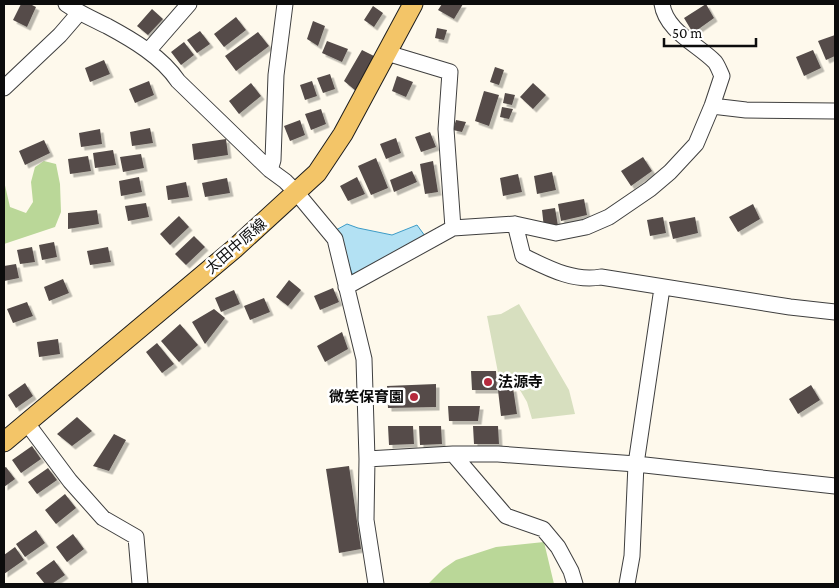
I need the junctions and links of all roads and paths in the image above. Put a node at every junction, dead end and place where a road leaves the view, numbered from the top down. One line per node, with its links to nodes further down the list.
1 (66, 4): 6 (street)
2 (188, 4): 7 (street)
3 (285, 4): 12 (street)
4 (413, 4): 8 (main road, 太田中原線)
5 (662, 4): 10 (street)
6 (78, 13): 7 (street); 9 (street)
7 (148, 51): 12 (street)
8 (387, 53): 13 (main road, 太田中原線); 15 (street)
9 (4, 88)
10 (712, 106): 11 (street); 14 (street)
11 (835, 111)
12 (270, 170): 13 (street)
13 (296, 192): 16 (street); 19 (main road, 太田中原線)
14 (515, 224): 15 (street); 17 (street)
15 (453, 228): 16 (street)
16 (346, 287): 22 (street)
17 (662, 288): 18 (street); 23 (street)
18 (835, 312)
19 (26, 422): 20 (main road, 太田中原線); 25 (street)
20 (4, 442)
21 (453, 454): 22 (street); 23 (street); 27 (street)
22 (367, 459): 26 (street)
23 (636, 464): 24 (street); 28 (street)
24 (835, 486)
25 (140, 584)
26 (376, 584)
27 (575, 584)
28 (627, 584)

